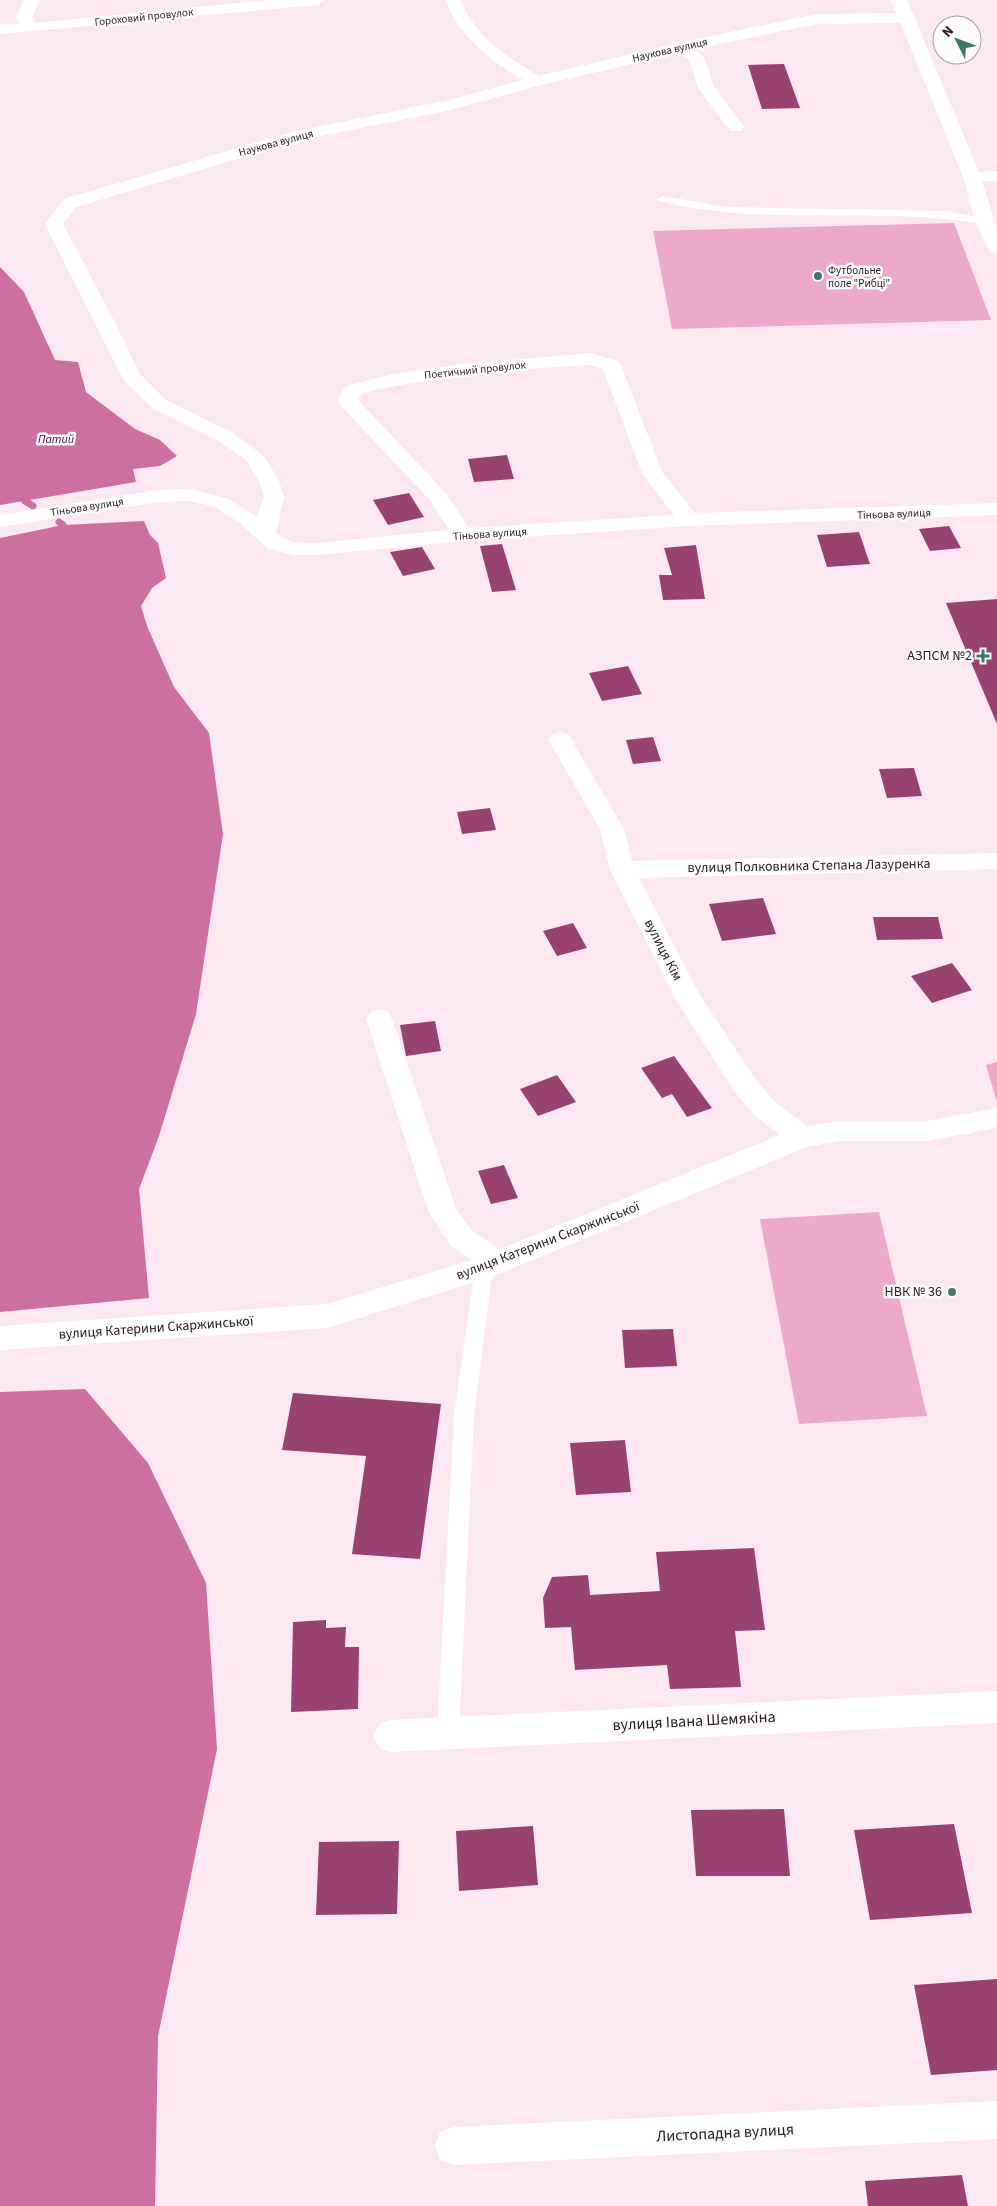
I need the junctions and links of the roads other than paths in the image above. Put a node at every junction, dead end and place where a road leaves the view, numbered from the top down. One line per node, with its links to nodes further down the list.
1 (32, 0): 7 (street)
2 (318, 0): 5 (street, Гороховий провулок)
3 (453, 0): 10 (street)
4 (899, 0): 6 (street)
5 (213, 5): 7 (street, Гороховий провулок)
6 (906, 18): 9 (street, Наукова вулиця); 13 (street)
7 (30, 28): 8 (street, Гороховий провулок)
8 (0, 29)
9 (682, 47): 10 (street, Наукова вулиця); 11 (street)
10 (537, 81): 20 (street, Наукова вулиця)
11 (736, 127)
12 (997, 176): 13 (street)
13 (972, 177): 15 (street)
14 (663, 199): 15 (lane)
15 (984, 220): 16 (street)
16 (997, 248)
17 (997, 509): 18 (street, Тіньова вулиця)
18 (689, 520): 21 (street, Тіньова вулиця); 21 (street, Поетичний провулок)
19 (0, 521): 20 (street, Тіньова вулиця)
20 (265, 535): 21 (street, Тіньова вулиця)
21 (463, 535)
22 (560, 739): 24 (street, вулиця Кім)
23 (997, 861): 24 (street, вулиця Полковника Степана Лазуренка)
24 (622, 870): 27 (street, вулиця Кім)
25 (379, 1019): 28 (street)
26 (997, 1118): 27 (street, вулиця Катерини Скаржинської)
27 (802, 1137): 28 (street, вулиця Катерини Скаржинської)
28 (491, 1265): 29 (street, вулиця Катерини Скаржинської); 31 (lane)
29 (0, 1338)
30 (997, 1707): 31 (street, вулиця Івана Шемякіна)
31 (448, 1733): 32 (street, вулиця Івана Шемякіна)
32 (390, 1736)
33 (997, 2120): 34 (street, Листопадна вулиця)
34 (454, 2146)

